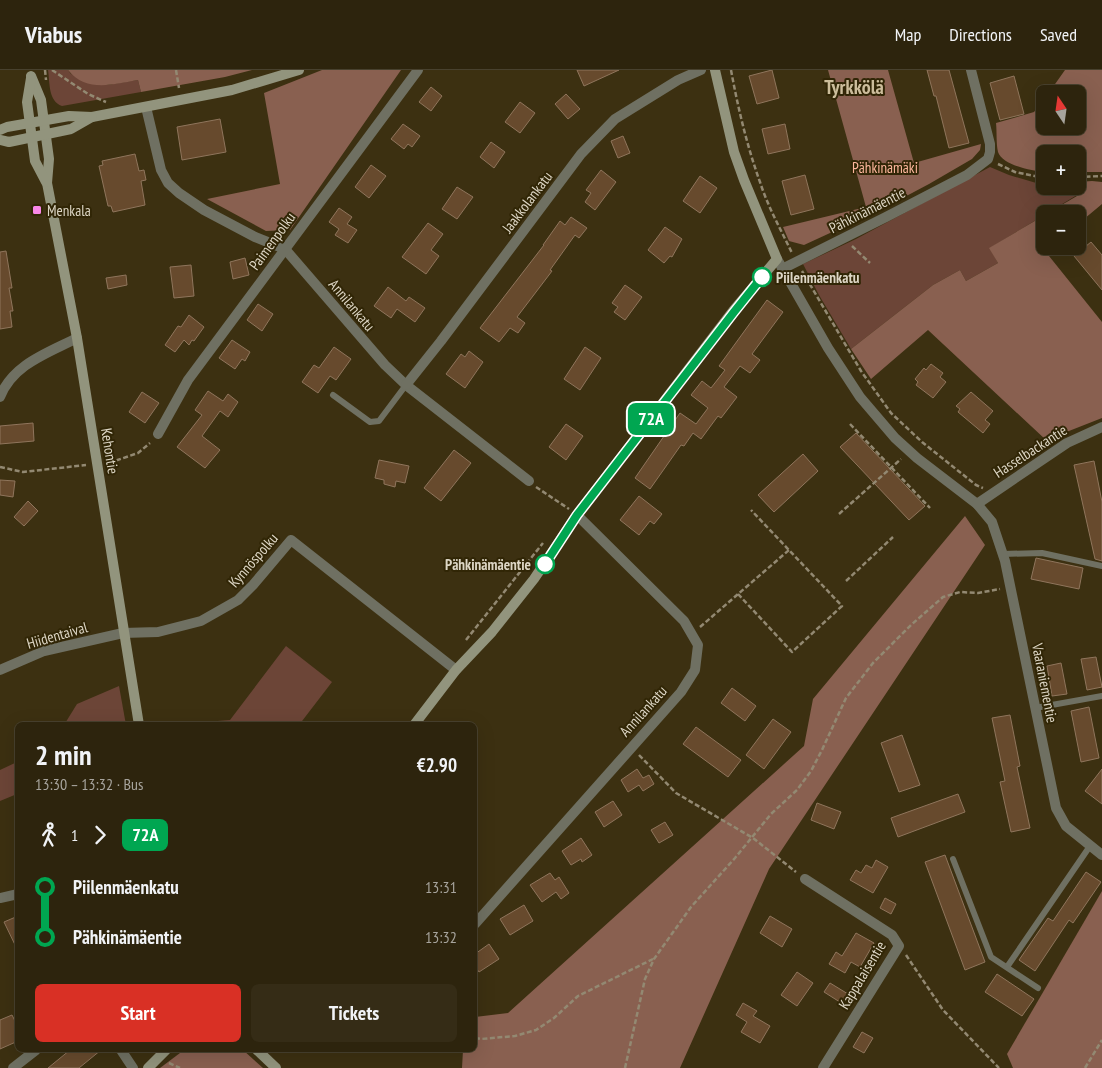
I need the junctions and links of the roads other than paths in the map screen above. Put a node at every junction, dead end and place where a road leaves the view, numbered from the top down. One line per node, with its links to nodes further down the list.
1 (300, 70): 7 (street)
2 (418, 70): 16 (street, Paimenpolku)
3 (701, 70): 19 (street, Jaakkolankatu)
4 (715, 70): 17 (street)
5 (971, 70): 17 (street, Pähkinämäentie)
6 (31, 73): 9 (street, Kehontie); 10 (street, Kehontie)
7 (146, 107): 8 (street); 16 (street, Annilankatu)
8 (92, 117): 9 (street); 12 (street)
9 (44, 120): 10 (street); 12 (street, Kehontie)
10 (30, 123): 11 (street); 13 (street, Kehontie)
11 (0, 130)
12 (45, 134): 13 (street); 15 (street, Kehontie)
13 (32, 137): 14 (street); 15 (street, Kehontie)
14 (0, 140)
15 (47, 183): 18 (street, Kehontie)
16 (285, 249): 19 (street, Annilankatu); 23 (street, Paimenpolku)
17 (779, 264): 25 (street); 26 (street, Pähkinämäentie)
18 (77, 338): 21 (street); 29 (street, Kehontie)
19 (406, 385): 20 (lane); 24 (street, Annilankatu)
20 (333, 395)
21 (0, 397)
22 (1102, 427): 25 (street, Hasselbackantie)
23 (158, 434)
24 (529, 481)
25 (977, 504): 27 (street, Vaaraniementie)
26 (573, 512): 31 (street, Pähkinämäentie); 42 (street, Annilankatu)
27 (1003, 554): 28 (lane); 33 (street, Vaaraniementie)
28 (1102, 566)
29 (123, 633): 30 (street, Hiidentaival); 31 (street, Kynnöspolku); 34 (street, Kehontie)
30 (0, 670)
31 (456, 670): 35 (street, Pähkinämäentie)
32 (1102, 696): 33 (lane)
33 (1035, 708): 36 (street, Vaaraniementie)
34 (138, 722)
35 (416, 722)
36 (1090, 846): 37 (street, Vaaraniementie); 43 (lane)
37 (1102, 856)
38 (953, 859): 43 (lane)
39 (805, 879): 53 (street, Kappalaisentie)
40 (15, 895): 41 (street)
41 (0, 898)
42 (477, 922)
43 (1007, 967): 44 (lane)
44 (1038, 988)
45 (33, 1052): 49 (street)
46 (122, 1052): 50 (street)
47 (164, 1052): 51 (street)
48 (259, 1052): 52 (street)
49 (13, 1068)
50 (133, 1068)
51 (148, 1068)
52 (276, 1068)
53 (823, 1068)

